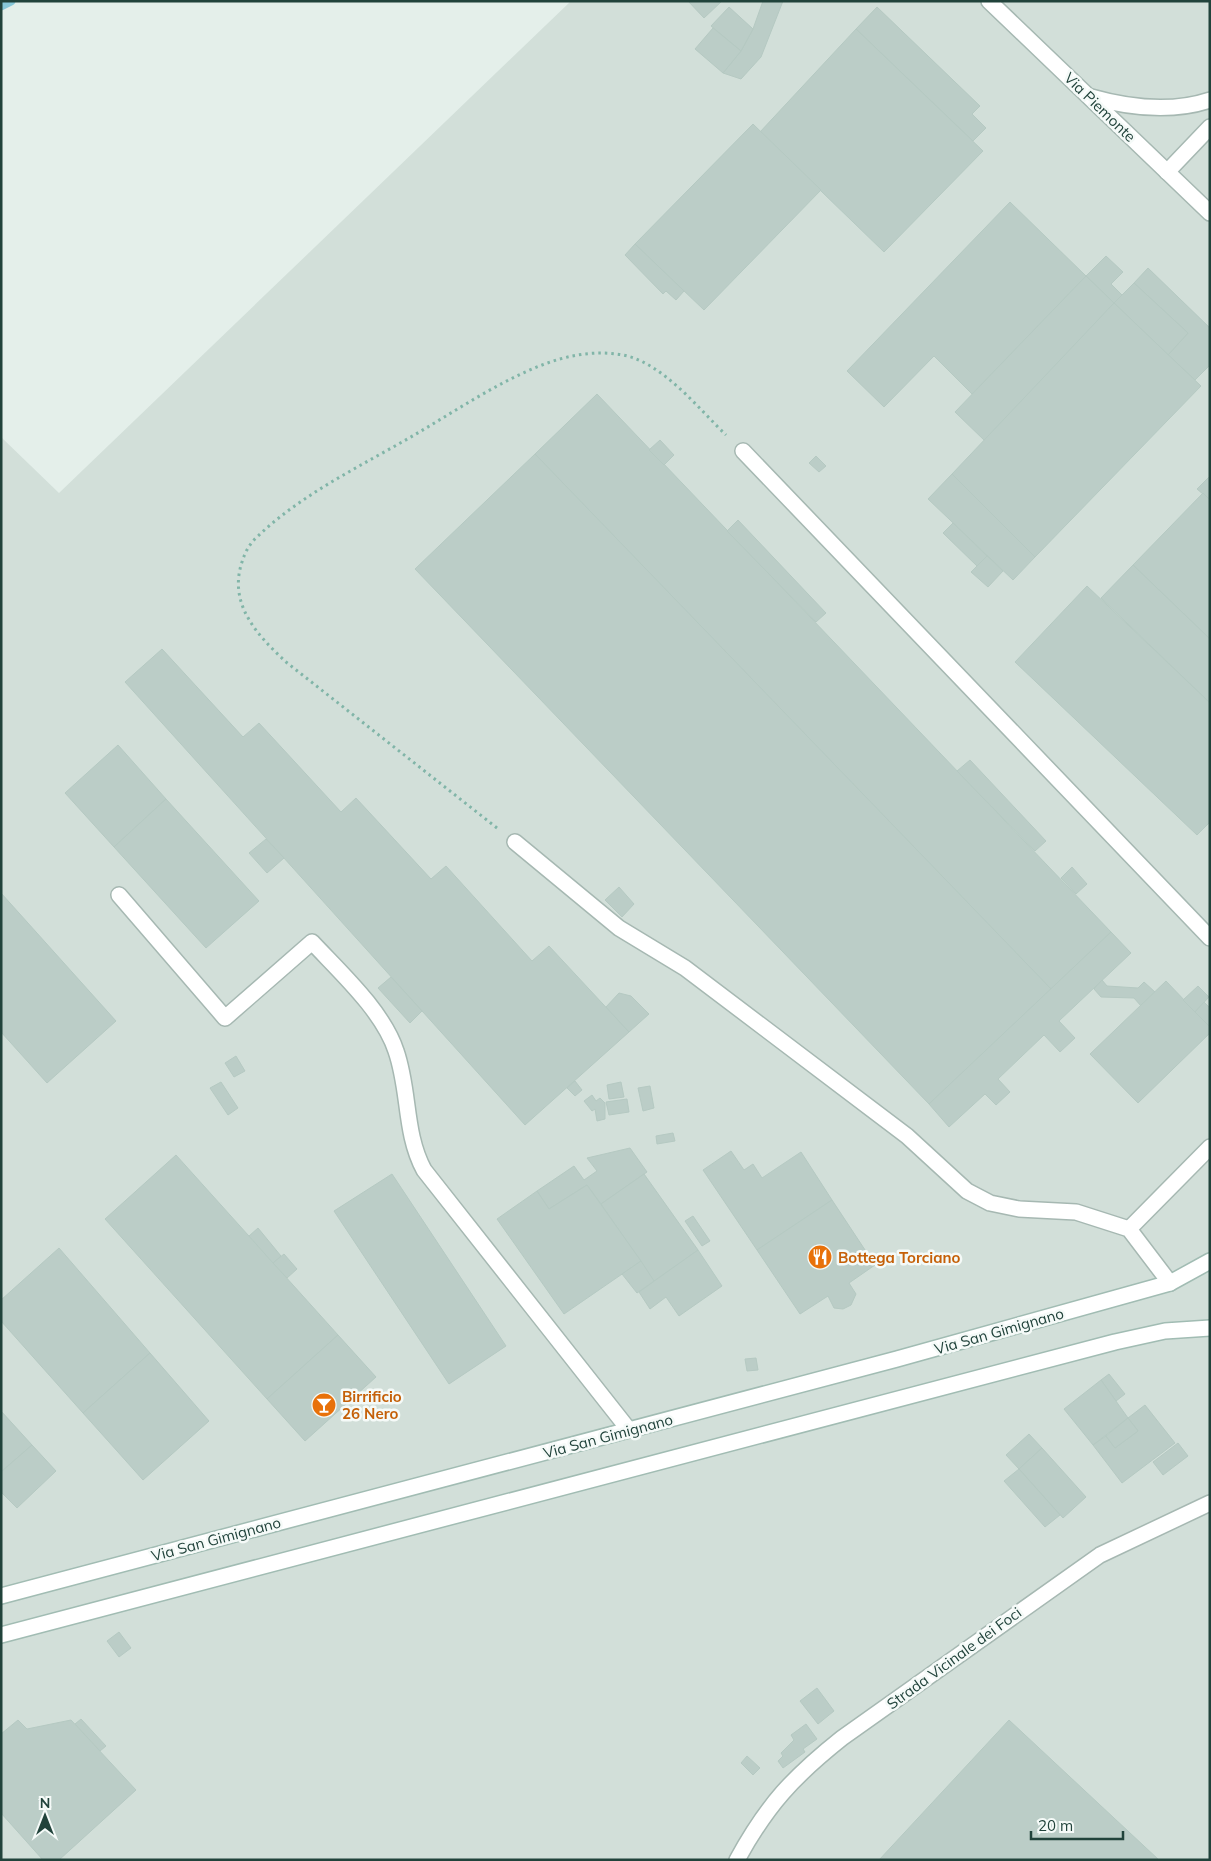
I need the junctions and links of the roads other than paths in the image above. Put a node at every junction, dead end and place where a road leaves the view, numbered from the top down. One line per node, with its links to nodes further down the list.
1 (989, 1): 2 (main road, Via Piemonte)
2 (1090, 97): 3 (main road); 5 (main road, Via Piemonte)
3 (1210, 100)
4 (1210, 127): 5 (main road)
5 (1168, 172): 6 (main road, Via Piemonte)
6 (1210, 213)
7 (742, 451): 10 (main road)
8 (515, 842): 12 (main road)
9 (119, 895): 16 (main road)
10 (1210, 938)
11 (1210, 1147): 12 (main road)
12 (1129, 1229): 14 (main road)
13 (1210, 1261): 14 (main road, Via San Gimignano)
14 (1170, 1283): 16 (main road, Via San Gimignano)
15 (1210, 1328): 19 (main road)
16 (629, 1430): 18 (main road, Via San Gimignano)
17 (1210, 1503): 20 (main road, Strada Vicinale dei Foci)
18 (1, 1596)
19 (1, 1635)
20 (737, 1860)

